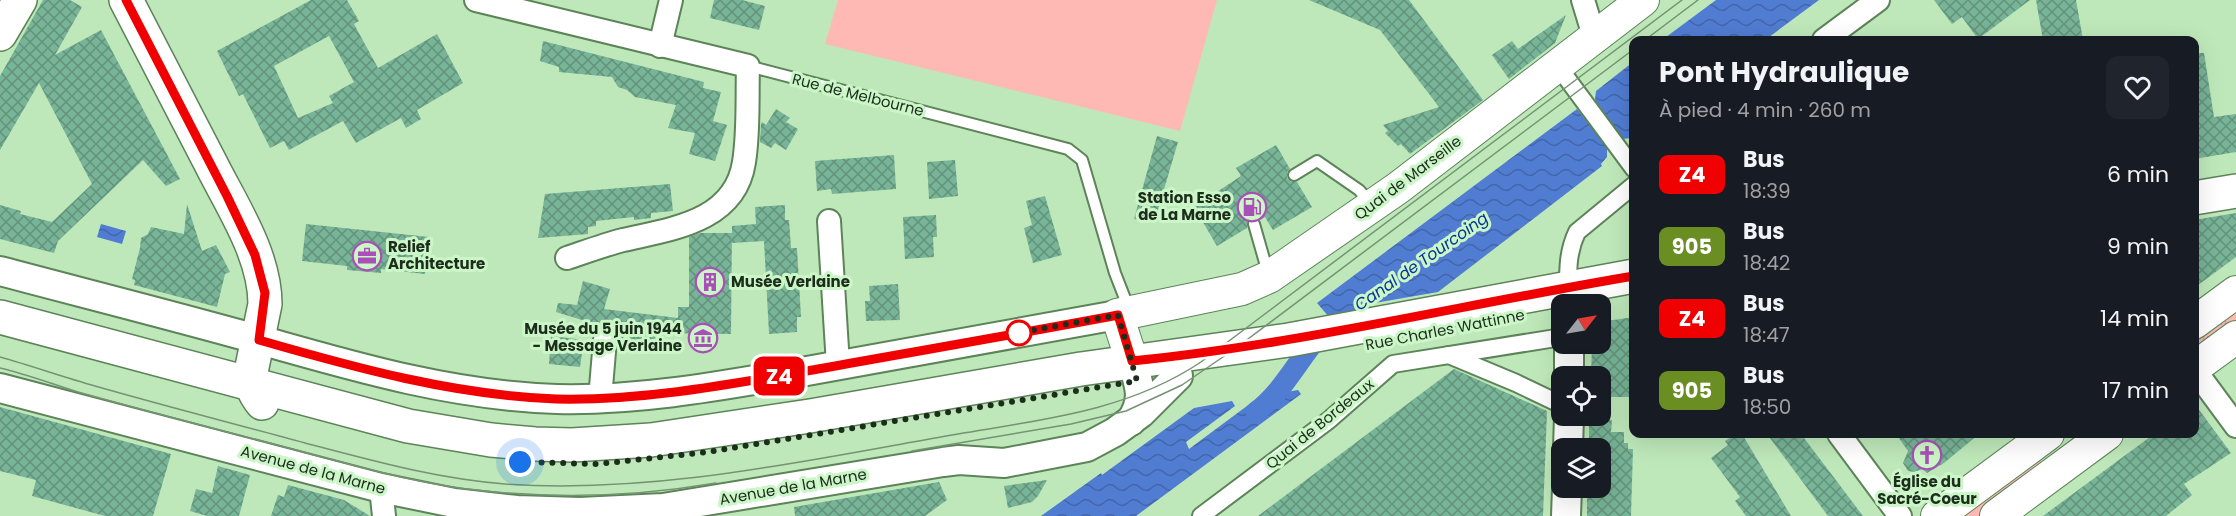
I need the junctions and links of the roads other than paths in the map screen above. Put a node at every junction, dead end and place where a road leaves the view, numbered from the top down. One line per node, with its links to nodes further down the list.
1 (20, 0): 8 (main road)
2 (126, 0): 41 (main road)
3 (476, 0): 11 (street, Rue de Melbourne)
4 (671, 0): 11 (street)
5 (1582, 0): 9 (street)
6 (1643, 0): 9 (main road, Quai de Marseille)
7 (1878, 0): 10 (street)
8 (0, 34)
9 (1596, 35): 12 (main road, Quai de Marseille)
10 (1829, 36)
11 (660, 46): 13 (street, Rue de Melbourne)
12 (1557, 65): 14 (street); 21 (main road, Quai de Marseille)
13 (748, 66): 24 (street); 35 (lane, Rue de Melbourne)
14 (1629, 163)
15 (2236, 174): 17 (main road)
16 (1294, 176): 21 (lane)
17 (2199, 180)
18 (1629, 189): 29 (street)
19 (2236, 191): 20 (main road)
20 (2199, 197)
21 (1374, 205): 27 (main road, Quai de Marseille)
22 (829, 221): 44 (street)
23 (1254, 224): 27 (lane)
24 (567, 258)
25 (0, 271): 41 (street)
26 (1629, 278): 30 (main road, Rue Charles Wattinne)
27 (1262, 281): 35 (main road)
28 (2236, 292): 37 (main road)
29 (1568, 294)
30 (1586, 294)
31 (1629, 295): 32 (main road, Rue Charles Wattinne)
32 (1611, 296)
33 (1551, 303): 46 (main road, Rue Charles Wattinne)
34 (1551, 305): 47 (main road, Rue Charles Wattinne)
35 (1124, 314): 44 (street); 46 (main road)
36 (0, 317): 50 (main road)
37 (2199, 319)
38 (0, 337): 50 (main road)
39 (2236, 337): 45 (main road)
40 (1551, 339): 43 (street, Quai de Bordeaux)
41 (259, 340): 50 (main road); 51 (street)
42 (605, 340): 51 (street)
43 (1448, 355): 52 (street); 62 (street, Quai de Bordeaux)
44 (838, 365): 51 (street)
45 (2199, 365)
46 (1135, 371): 47 (main road); 50 (main road); 53 (street)
47 (1178, 376): 53 (street, Avenue de la Marne)
48 (2199, 376): 54 (street)
49 (0, 388): 61 (street, Avenue de la Marne)
50 (258, 395)
51 (600, 399)
52 (1551, 400)
53 (1131, 421): 61 (street, Avenue de la Marne)
54 (2236, 426)
55 (1842, 438): 64 (street)
56 (2036, 438): 65 (main road)
57 (2040, 438): 59 (street)
58 (2102, 438): 59 (main road)
59 (2058, 470): 66 (main road)
60 (1567, 498): 63 (street)
61 (383, 502)
62 (1201, 516)
63 (1566, 516)
64 (1900, 516)
65 (1937, 516)
66 (1996, 516)

